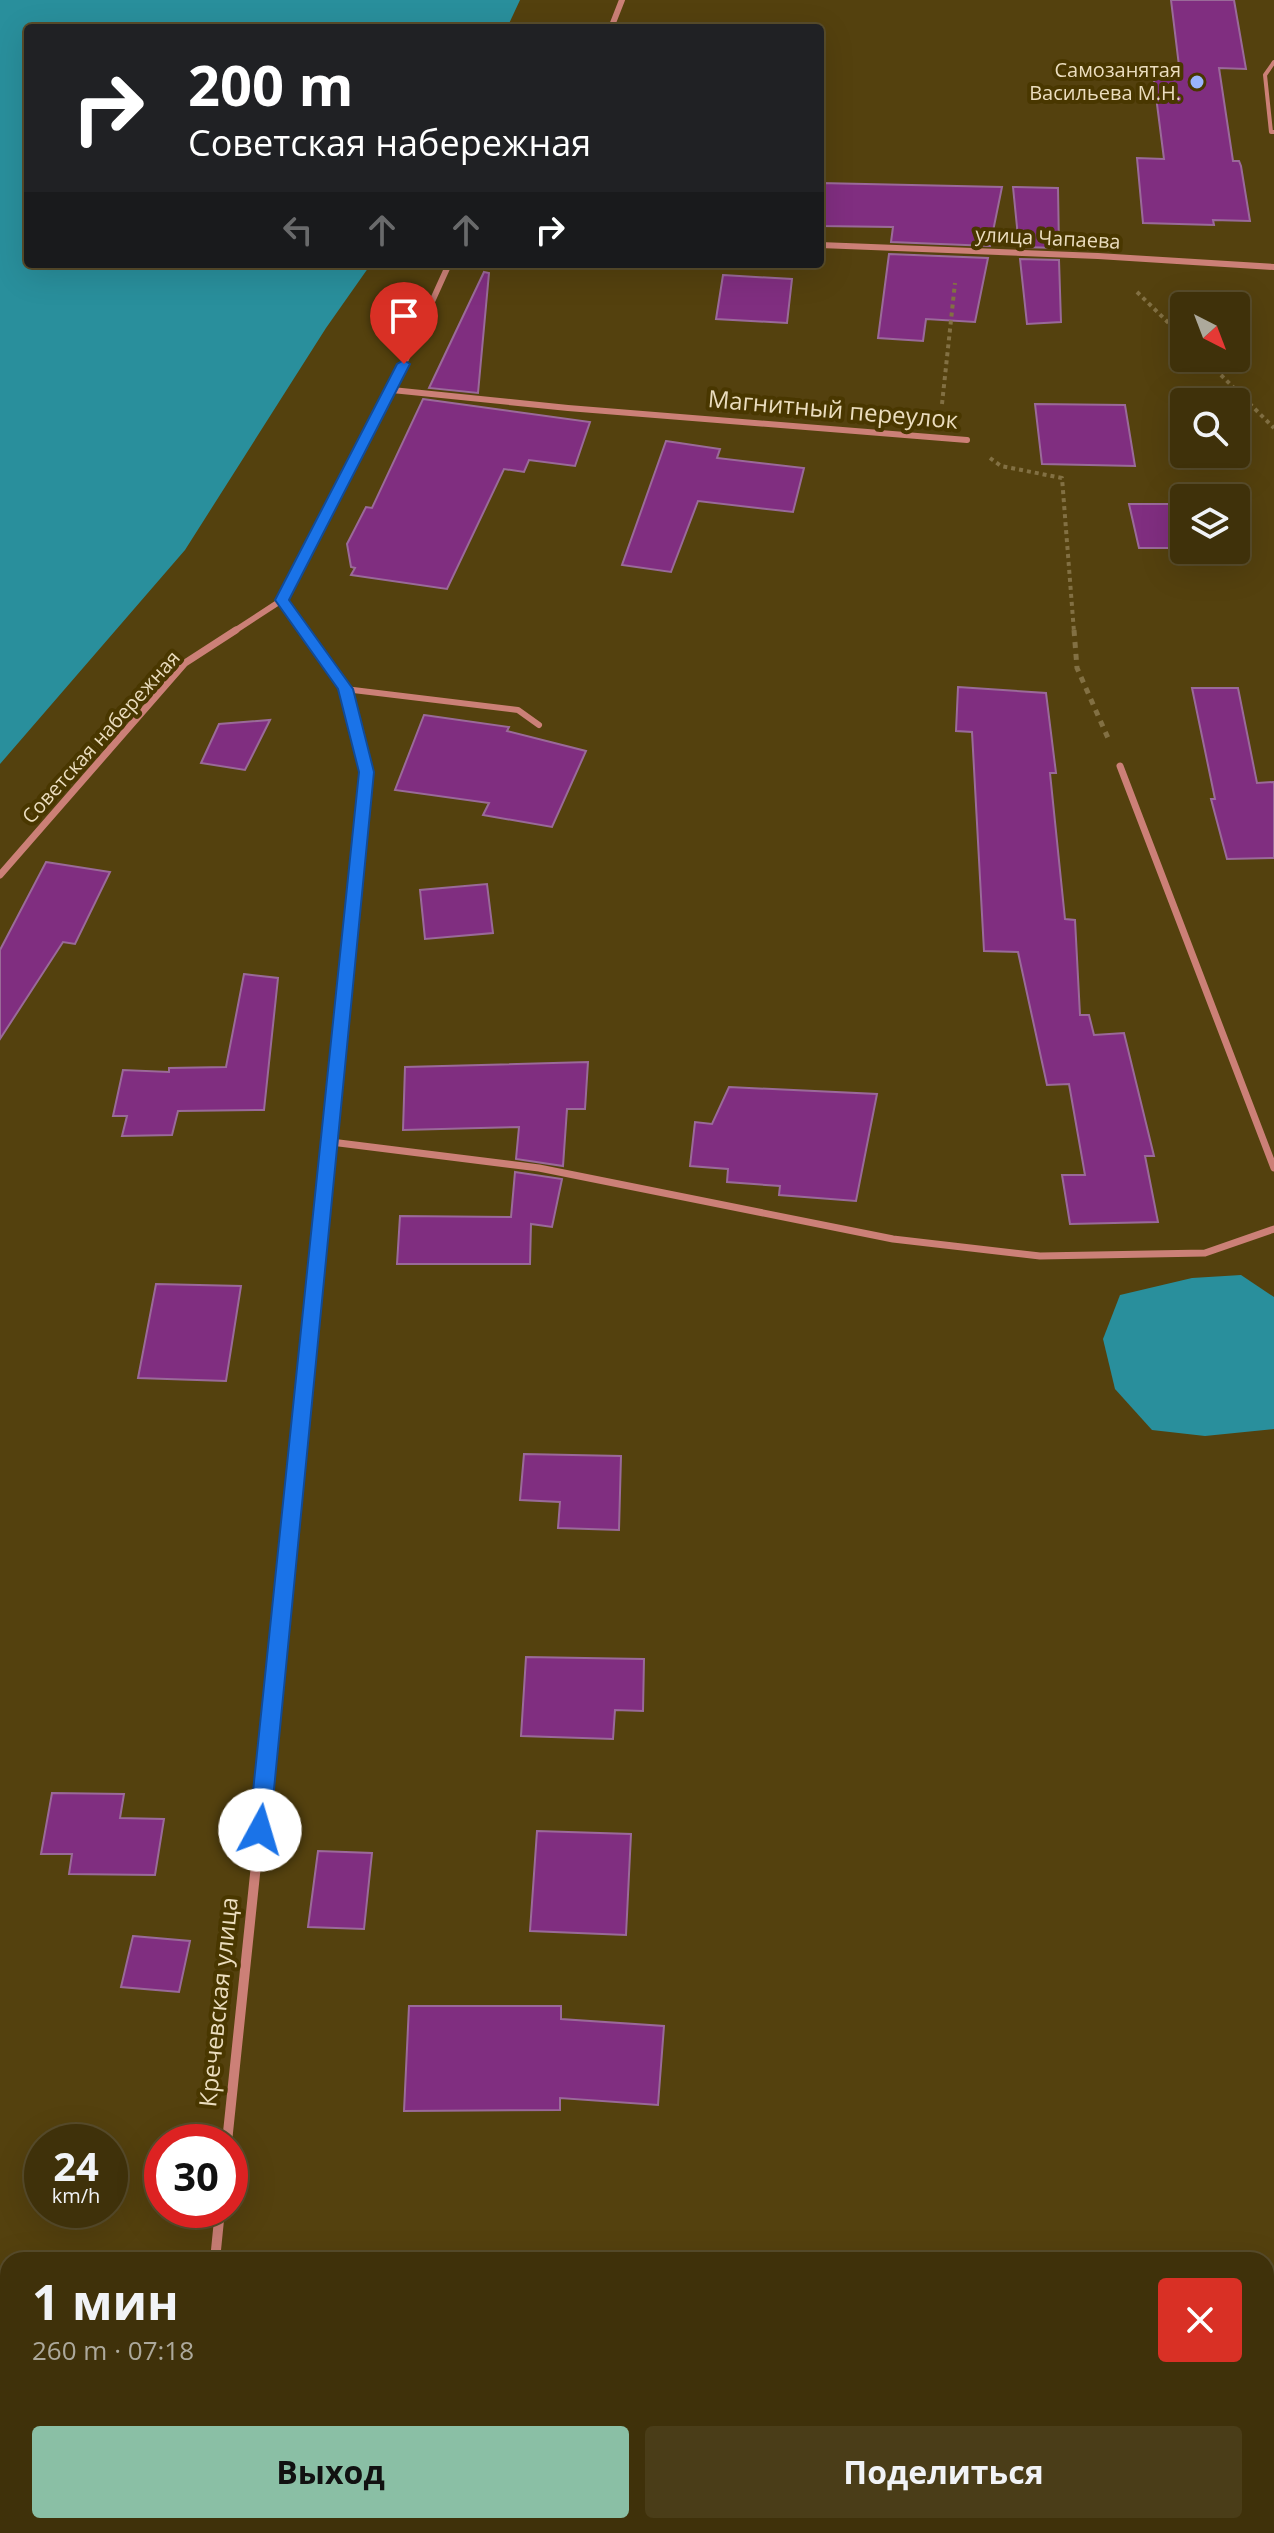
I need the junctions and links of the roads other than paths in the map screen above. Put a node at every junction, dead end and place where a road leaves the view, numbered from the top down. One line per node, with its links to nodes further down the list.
1 (622, 0): 2 (street)
2 (613, 24)
3 (1274, 62): 4 (lane)
4 (1274, 132)
5 (824, 245): 6 (street, улица Чапаева)
6 (1274, 267)
7 (447, 268): 8 (street, Советская набережная)
8 (392, 390): 9 (street, Магнитный переулок); 10 (street, Советская набережная)
9 (967, 440)
10 (282, 600): 11 (street, Кречевская улица); 14 (street, Советская набережная)
11 (345, 689): 12 (lane); 15 (street, Кречевская улица)
12 (539, 725)
13 (1120, 766): 16 (street)
14 (0, 875)
15 (331, 1142): 17 (street); 18 (street, Кречевская улица)
16 (1274, 1168)
17 (1274, 1229)
18 (229, 2124)
19 (218, 2228): 20 (street)
20 (216, 2252)

